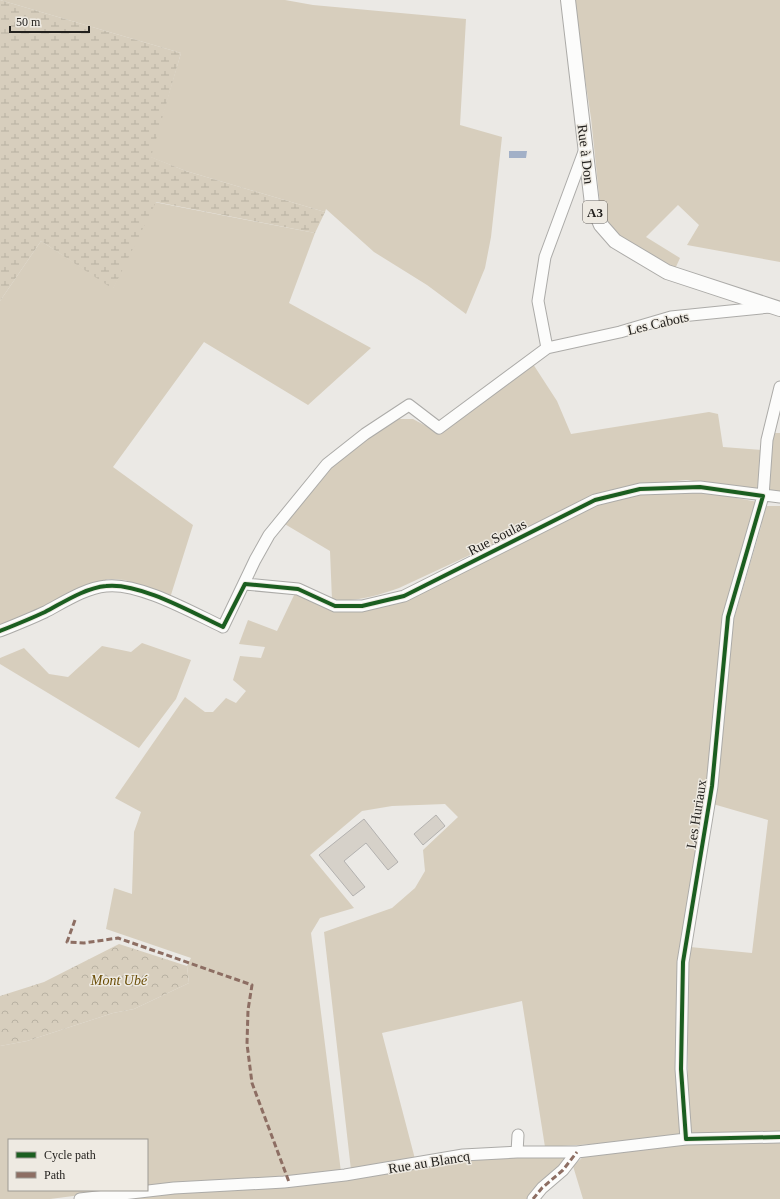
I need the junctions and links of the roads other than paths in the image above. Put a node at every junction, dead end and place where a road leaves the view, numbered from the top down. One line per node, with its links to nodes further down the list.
1 (568, 0): 2 (main road, Rue à Don / A3)
2 (585, 149): 3 (main road, Rue à Don / A3); 4 (street)
3 (775, 308): 4 (street, Les Cabots)
4 (547, 348): 8 (street)
5 (780, 387): 6 (street, Les Huriaux)
6 (763, 496): 7 (street, Rue Soulas); 8 (street, Rue Soulas); 12 (street, Les Huriaux)
7 (780, 497)
8 (244, 584): 9 (street)
9 (0, 631)
10 (518, 1136): 13 (street)
11 (780, 1137): 12 (street, Rue au Blancq)
12 (686, 1139): 14 (street, Rue au Blancq)
13 (517, 1152): 14 (street, Rue au Blancq); 15 (street, Rue au Blancq)
14 (577, 1152): 16 (street)
15 (80, 1199)
16 (533, 1199)

